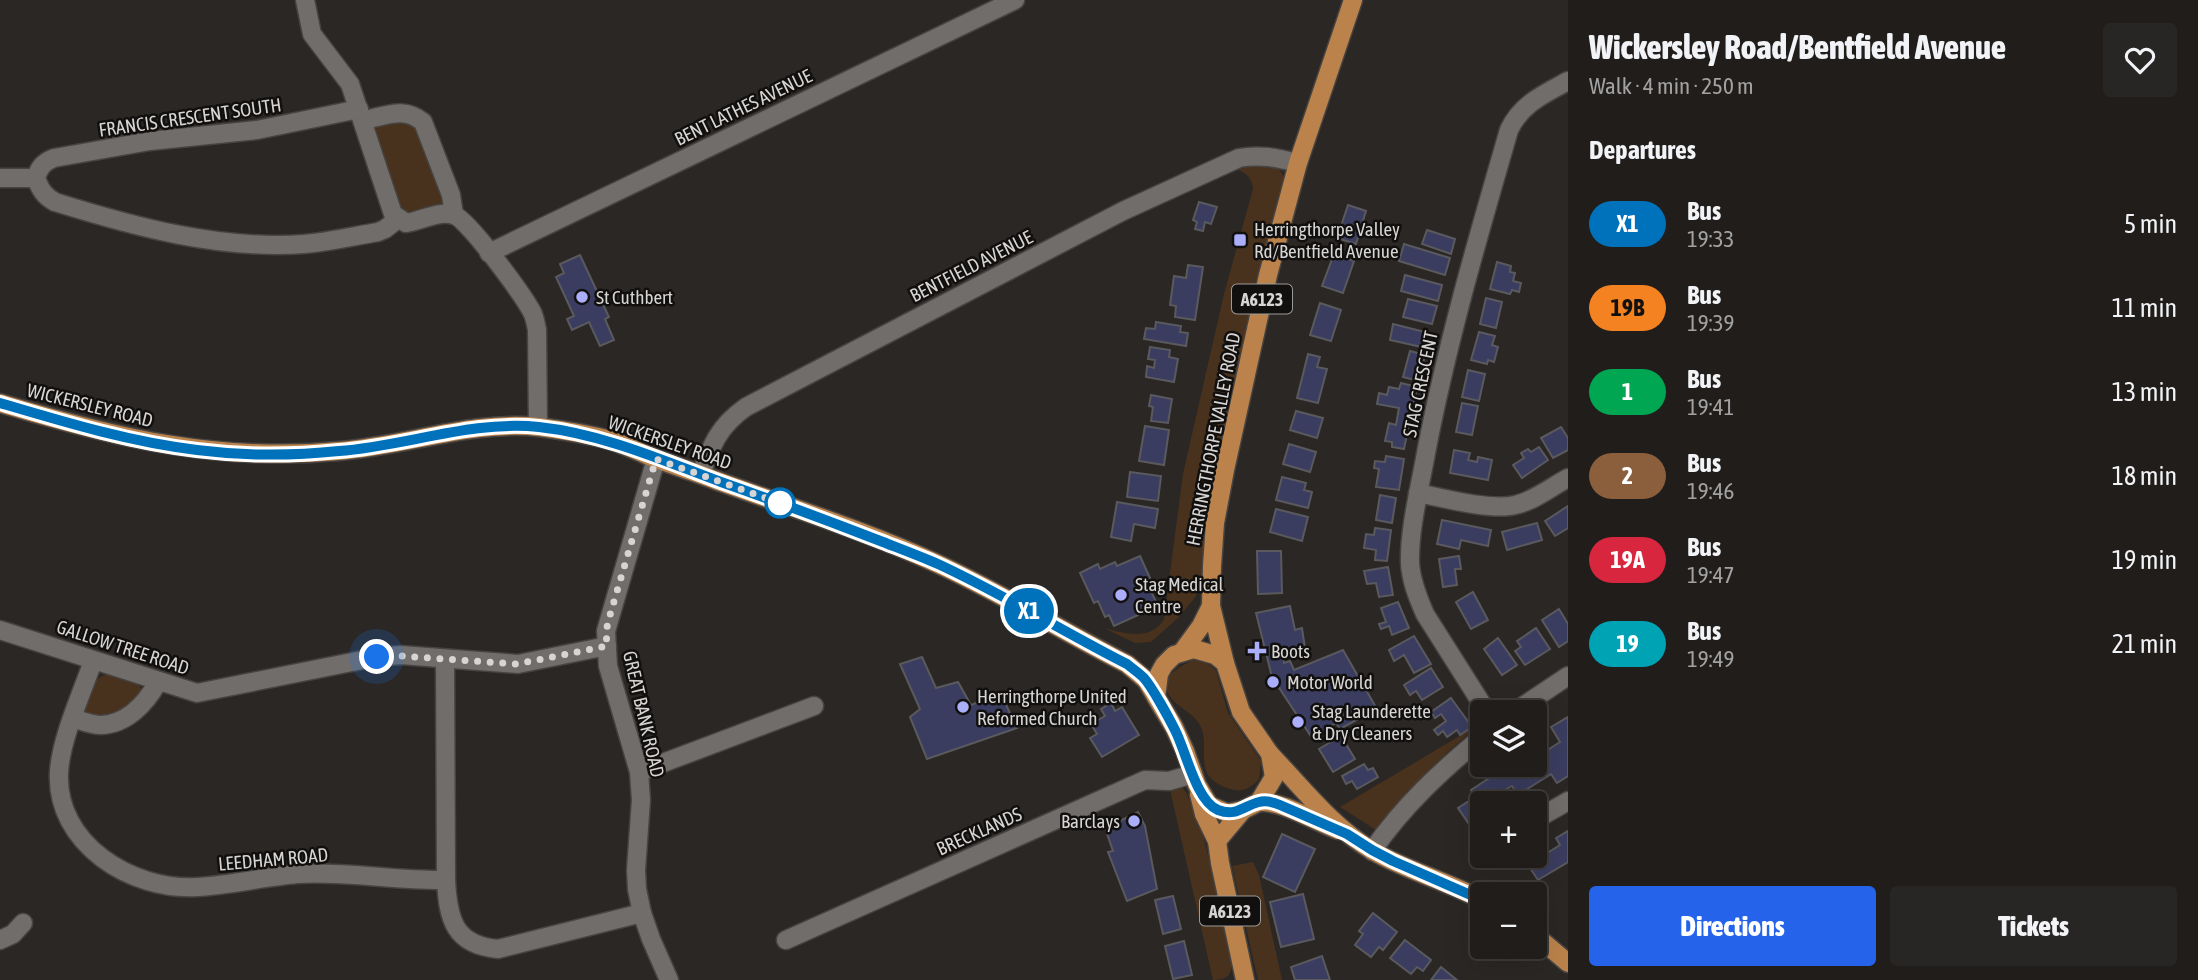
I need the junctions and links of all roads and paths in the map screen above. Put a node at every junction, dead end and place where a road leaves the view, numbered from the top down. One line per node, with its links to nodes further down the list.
1 (305, 0): 5 (street)
2 (1016, 0): 11 (street, BENT LATHES AVENUE)
3 (1353, 0): 6 (main road, HERRINGTHORPE VALLEY ROAD / A6123)
4 (1568, 81): 17 (street, STAG CRESCENT)
5 (361, 115): 8 (street, FRANCIS CRESCENT SOUTH); 9 (street, FRANCIS CRESCENT SOUTH); 10 (street)
6 (1298, 163): 15 (street, BENTFIELD AVENUE); 18 (main road, HERRINGTHORPE VALLEY ROAD / A6123)
7 (0, 178): 8 (street)
8 (36, 178): 10 (street)
9 (454, 215): 10 (street); 11 (street)
10 (398, 219)
11 (489, 253): 13 (street)
12 (0, 404): 13 (main road, WICKERSLEY ROAD)
13 (538, 427): 14 (main road, WICKERSLEY ROAD)
14 (656, 459): 15 (main road, WICKERSLEY ROAD); 20 (street, GREAT BANK ROAD)
15 (701, 474): 25 (main road, WICKERSLEY ROAD)
16 (1568, 478): 17 (street)
17 (1419, 493): 29 (street, STAG CRESCENT)
18 (1211, 606): 21 (main road, HERRINGTHORPE VALLEY ROAD / A6123); 24 (main road, HERRINGTHORPE VALLEY ROAD / A6123)
19 (0, 630): 23 (street, GALLOW TREE ROAD)
20 (607, 646): 22 (street, GALLOW TREE ROAD); 35 (street, GREAT BANK ROAD)
21 (1178, 653): 24 (main road); 25 (main road); 28 (main road, HERRINGTHORPE VALLEY ROAD)
22 (445, 659): 27 (street, GALLOW TREE ROAD); 43 (street)
23 (93, 660): 27 (street, GALLOW TREE ROAD); 32 (street, LEEDHAM ROAD)
24 (1225, 663): 34 (main road, HERRINGTHORPE VALLEY ROAD)
25 (1127, 664): 28 (main road, WICKERSLEY ROAD)
26 (1568, 676): 30 (street)
27 (158, 682): 32 (street)
28 (1156, 697): 36 (main road, WICKERSLEY ROAD)
29 (1479, 700)
30 (1532, 700)
31 (814, 706): 35 (street)
32 (73, 718): 43 (street, LEEDHAM ROAD)
33 (1470, 748): 42 (street)
34 (1270, 754): 38 (main road); 40 (main road)
35 (639, 772): 45 (street, GREAT BANK ROAD)
36 (1195, 780): 38 (main road); 41 (main road, A6123); 48 (street, BRECKLANDS)
37 (1568, 801): 39 (street)
38 (1251, 806): 40 (main road); 41 (main road)
39 (1547, 813)
40 (1347, 834): 42 (main road)
41 (1217, 841): 52 (main road, A6123)
42 (1372, 850): 44 (main road)
43 (446, 880): 45 (street)
44 (1470, 895)
45 (642, 913): 51 (street, GREAT BANK ROAD)
46 (23, 923): 47 (street)
47 (0, 940)
48 (786, 940)
49 (1547, 945): 50 (main road)
50 (1568, 963)
51 (669, 980)
52 (1245, 980)

